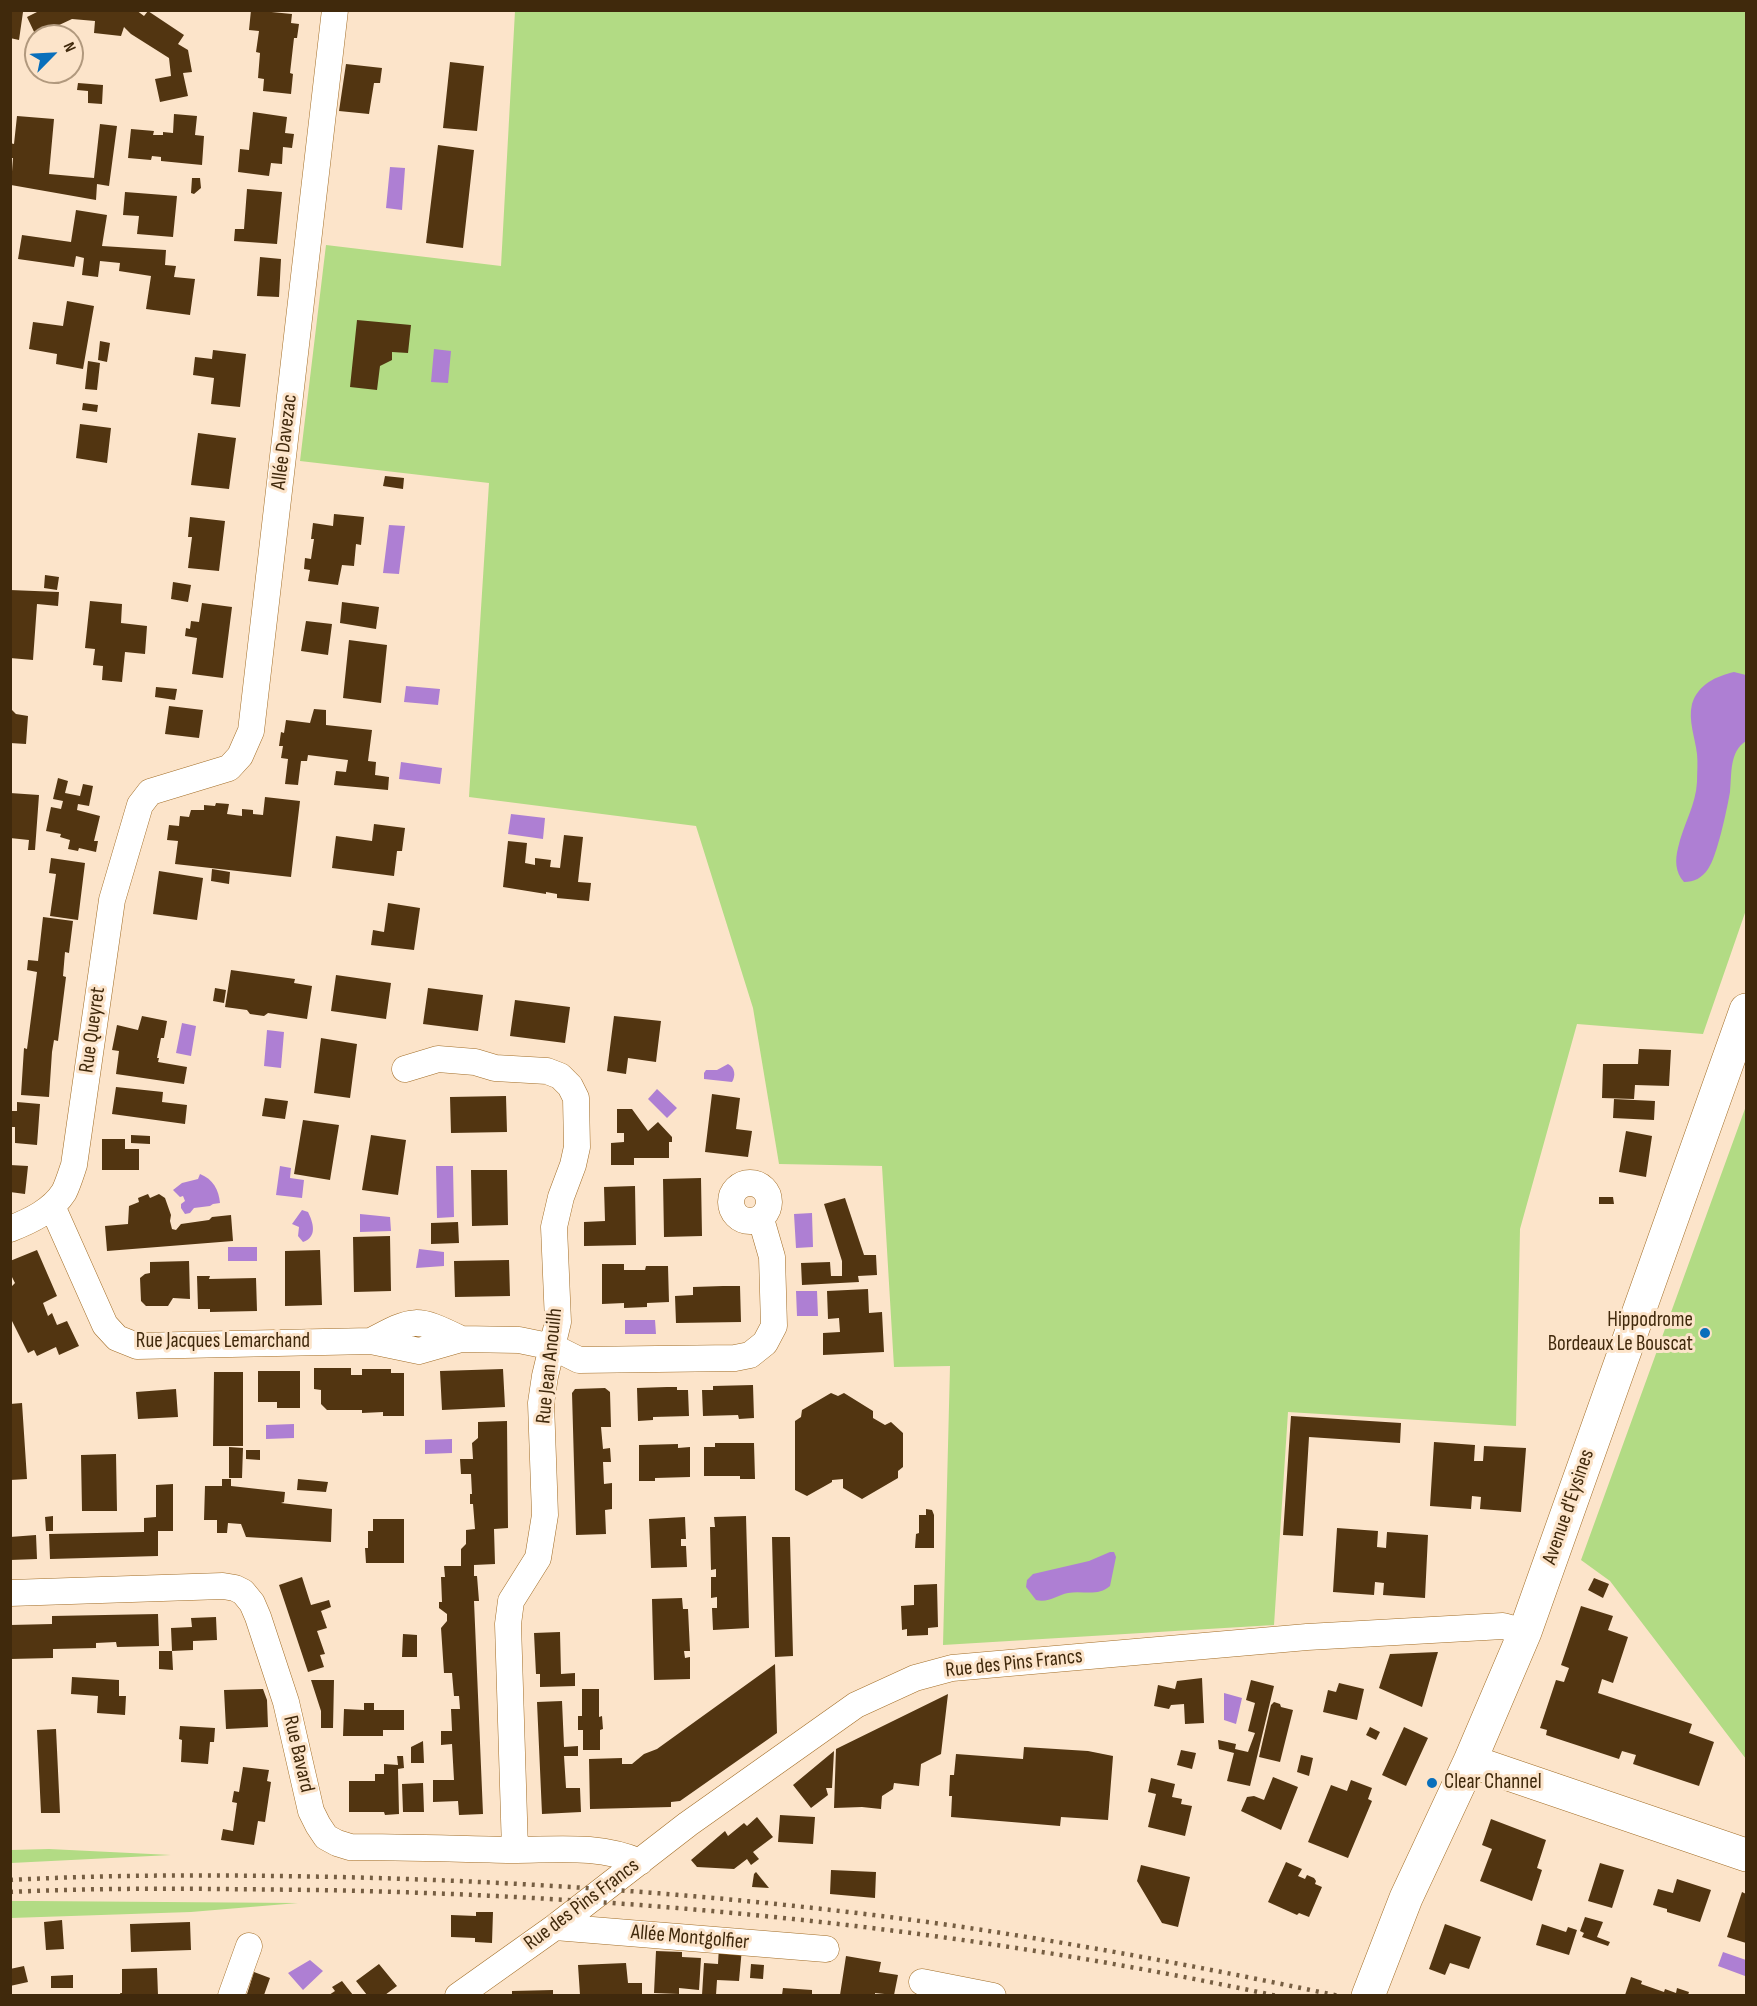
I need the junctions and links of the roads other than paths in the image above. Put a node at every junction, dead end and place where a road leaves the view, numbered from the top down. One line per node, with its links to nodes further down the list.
1 (335, 10): 2 (street, Allée Davezac)
2 (140, 805): 5 (street, Rue Queyret)
3 (1746, 1010): 10 (street, Avenue d'Eysines)
4 (405, 1069): 8 (street, Rue Jean Anouilh)
5 (52, 1206): 7 (street, Rue Queyret); 8 (street, Rue Jacques Lemarchand)
6 (761, 1219): 8 (street, Rue Jacques Lemarchand)
7 (10, 1229)
8 (553, 1347): 12 (street, Rue Jean Anouilh)
9 (10, 1593): 12 (street, Rue Bavard)
10 (1525, 1632): 11 (street, Avenue d'Eysines); 14 (street, Rue des Pins Francs)
11 (1470, 1761): 13 (street); 22 (street, Avenue d'Eysines)
12 (515, 1850): 14 (street, Rue Bavard)
13 (1746, 1855)
14 (640, 1862): 15 (street, Rue des Pins Francs)
15 (555, 1927): 17 (street, Allée Montgolfier); 20 (street, Rue des Pins Francs)
16 (249, 1946): 19 (street)
17 (826, 1949)
18 (922, 1982): 21 (street)
19 (231, 1995)
20 (458, 1995)
21 (993, 1995)
22 (1368, 1995)

